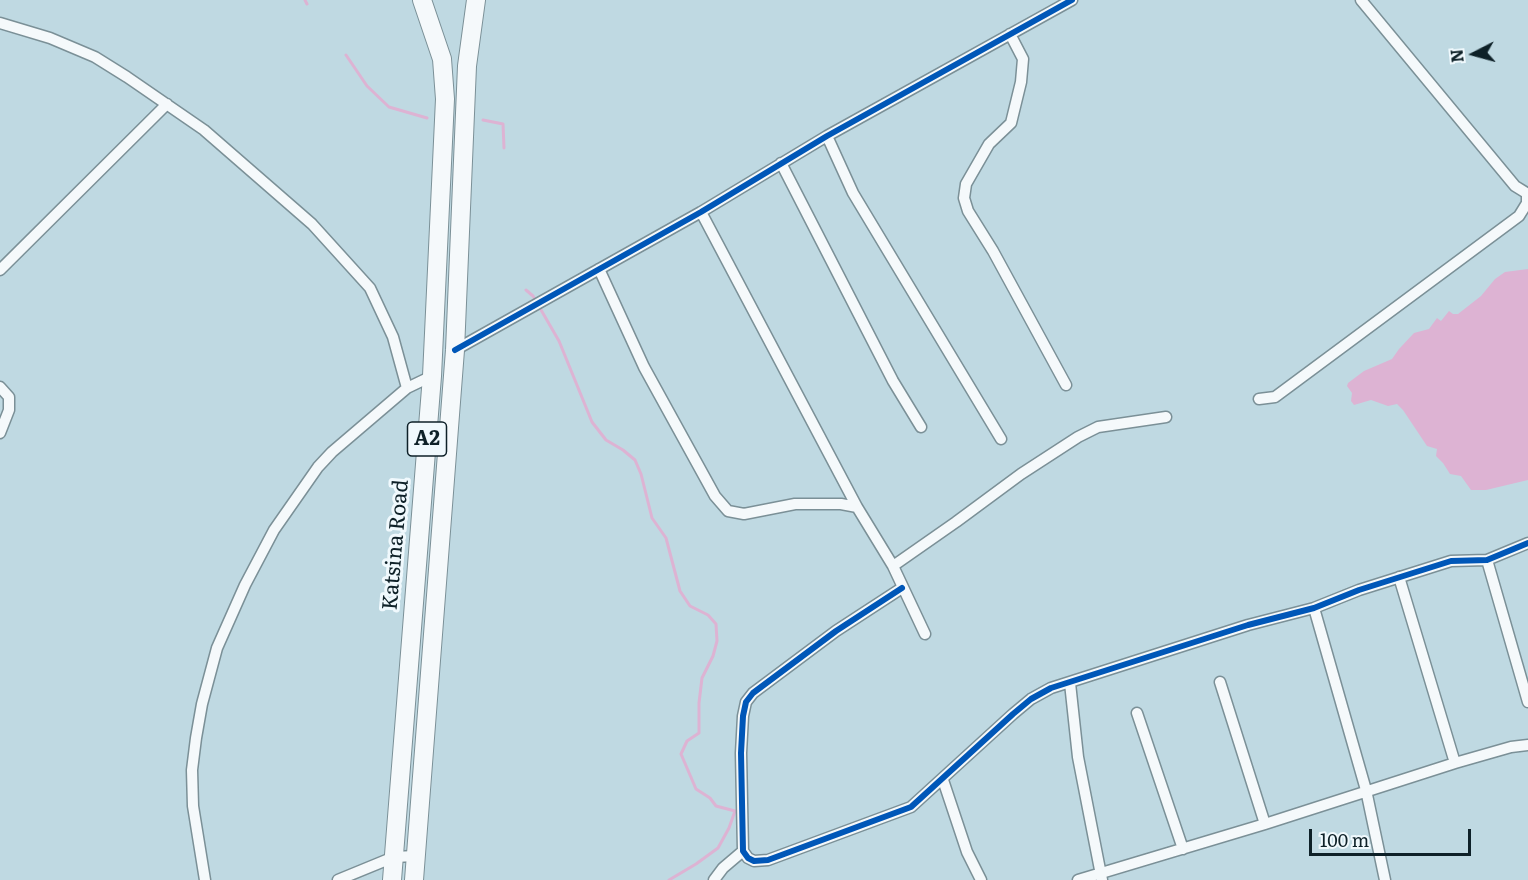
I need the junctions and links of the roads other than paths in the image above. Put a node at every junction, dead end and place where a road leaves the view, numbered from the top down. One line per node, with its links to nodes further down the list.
1 (422, 0): 15 (highway, Katsina Road / A2)
2 (476, 0): 14 (highway, Katsina Road / A2)
3 (1072, 0): 6 (street)
4 (1361, 0): 10 (street)
5 (0, 23): 7 (street)
6 (1010, 34): 8 (street); 16 (street)
7 (167, 104): 13 (street); 18 (street)
8 (827, 136): 9 (street); 23 (street)
9 (781, 163): 11 (street); 21 (street)
10 (1528, 194): 19 (street)
11 (701, 212): 12 (street); 24 (street)
12 (599, 269): 14 (street); 24 (street)
13 (0, 270)
14 (455, 350): 45 (highway, Katsina Road / A2)
15 (432, 376): 18 (street); 44 (highway, Katsina Road / A2)
16 (1066, 385)
17 (0, 387): 22 (street)
18 (407, 388): 47 (street)
19 (1258, 399)
20 (1166, 417): 27 (street)
21 (921, 427)
22 (0, 433)
23 (1001, 439)
24 (857, 507): 27 (street)
25 (1528, 543): 26 (street)
26 (1487, 560): 28 (street); 32 (street)
27 (893, 566): 29 (street)
28 (1399, 577): 30 (street); 38 (street)
29 (902, 588): 31 (street); 43 (street)
30 (1314, 608): 33 (street); 40 (street)
31 (925, 634)
32 (1523, 664): 35 (street)
33 (1071, 682): 39 (street); 46 (street)
34 (1220, 682): 41 (street)
35 (1528, 702)
36 (1137, 712): 42 (street)
37 (1528, 745): 38 (street)
38 (1455, 763): 40 (street)
39 (943, 780): 43 (street); 52 (street)
40 (1366, 790): 41 (street); 54 (street)
41 (1265, 824): 42 (street)
42 (1183, 849): 46 (street)
43 (743, 851): 51 (street)
44 (394, 856): 45 (street); 48 (street); 49 (highway, Katsina Road / A2)
45 (415, 856): 50 (highway, Katsina Road / A2)
46 (1102, 877): 53 (street)
47 (205, 880)
48 (338, 880)
49 (392, 880)
50 (414, 880)
51 (714, 880)
52 (981, 880)
53 (1078, 880)
54 (1384, 880)

